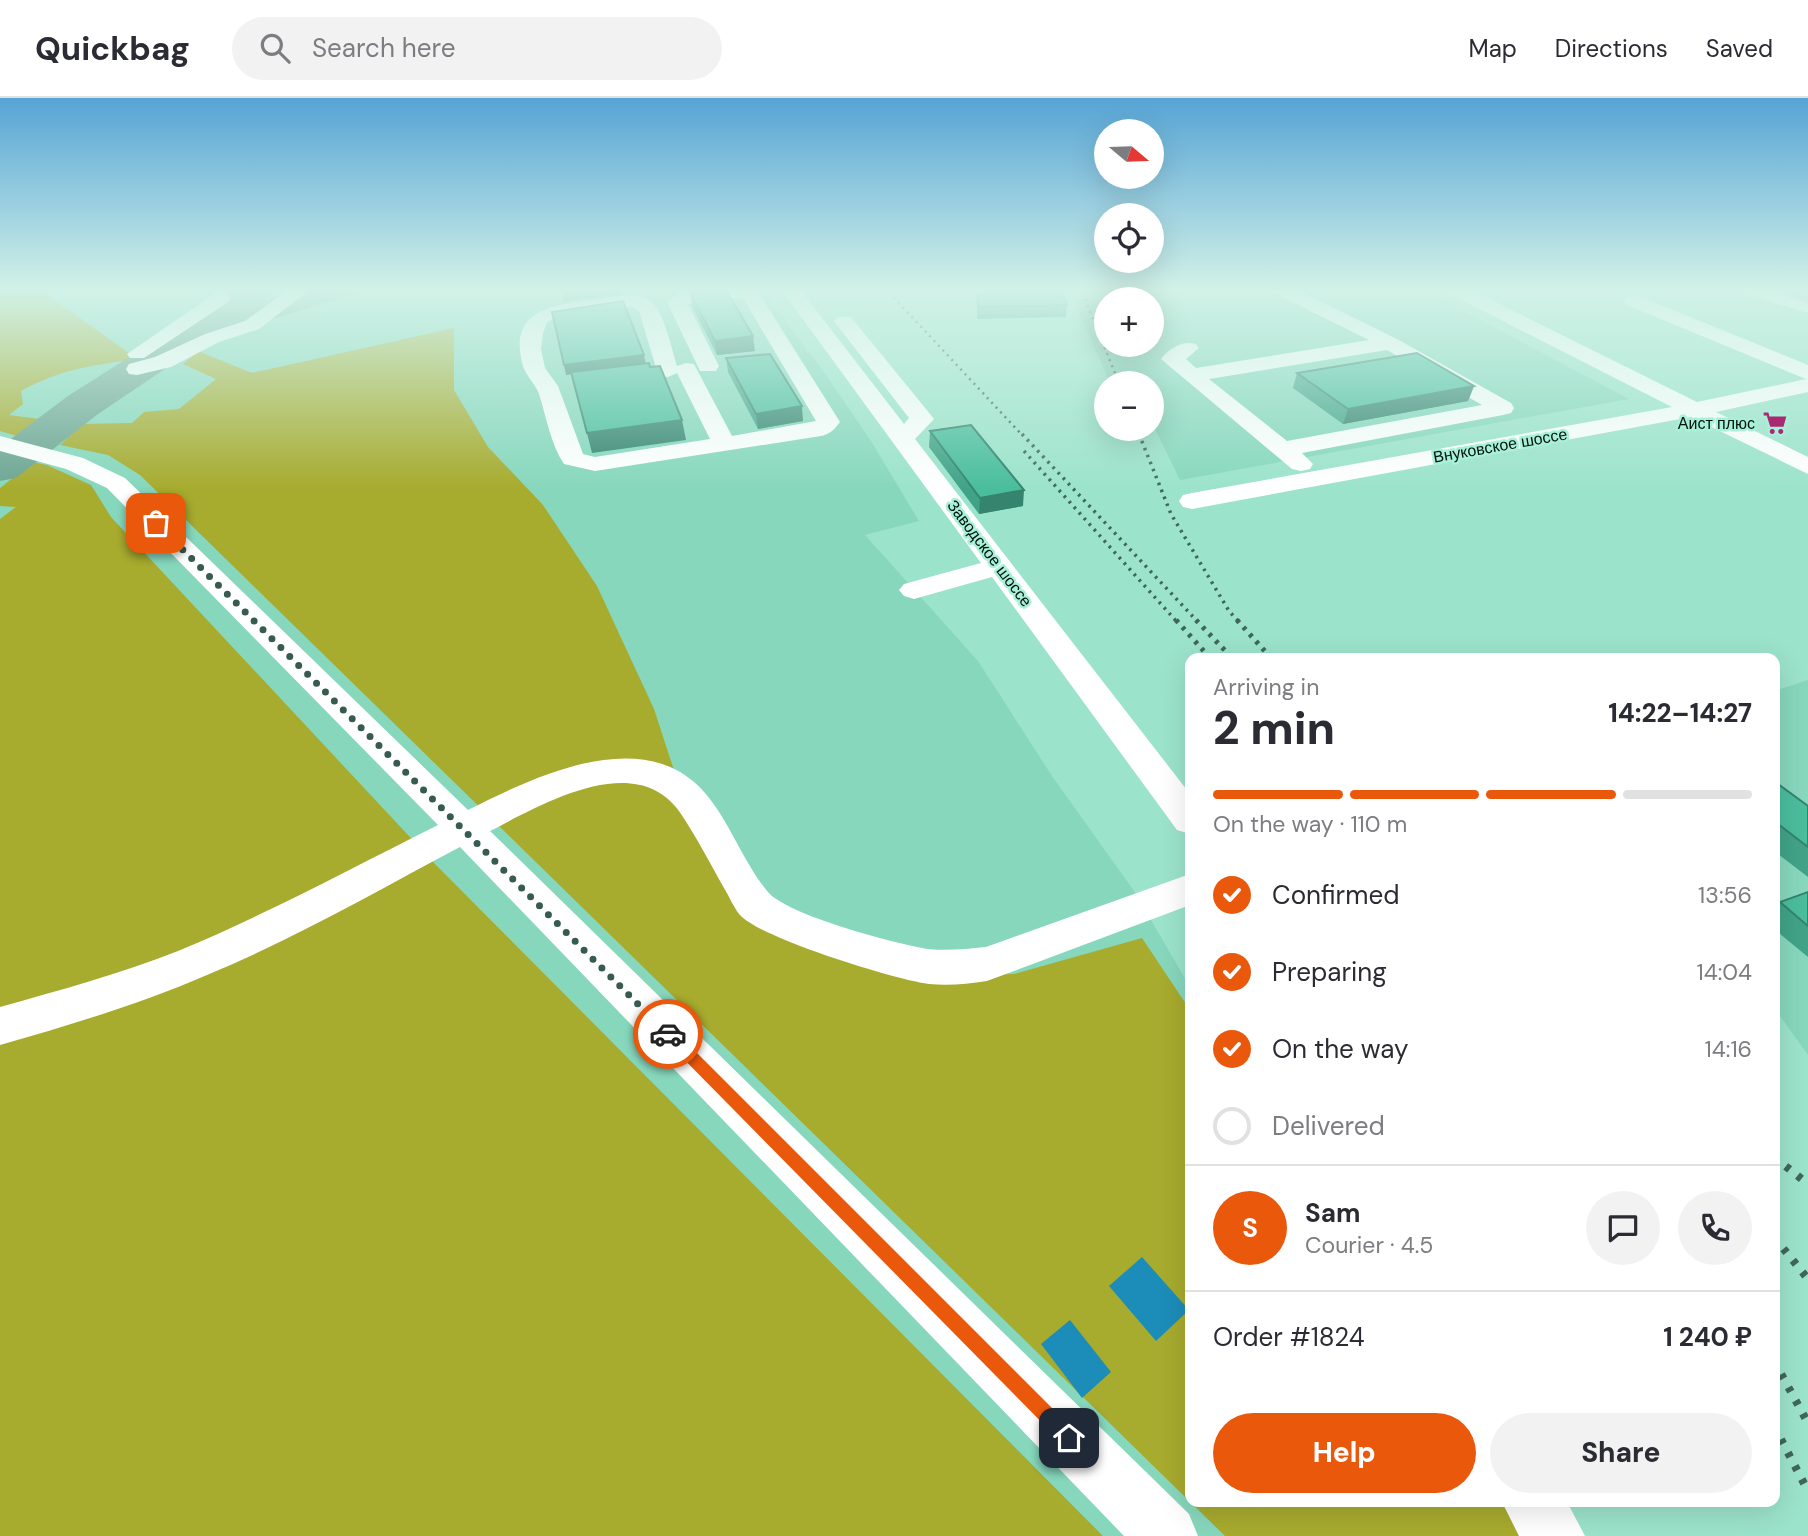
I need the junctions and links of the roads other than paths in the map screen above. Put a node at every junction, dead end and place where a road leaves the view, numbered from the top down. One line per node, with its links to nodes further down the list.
1 (147, 355): 2 (street)
2 (177, 355)
3 (532, 355): 25 (street)
4 (678, 355): 17 (street)
5 (685, 355): 17 (street)
6 (794, 355): 15 (street)
7 (812, 355): 25 (street)
8 (814, 355): 23 (street, Заводское шоссе)
9 (871, 355): 23 (street)
10 (1178, 355): 20 (street)
11 (1315, 355): 20 (street)
12 (1411, 355): 26 (street)
13 (1586, 355): 22 (street)
14 (1765, 355): 18 (street)
15 (761, 359)
16 (734, 362): 17 (street)
17 (687, 369): 19 (street); 25 (street)
18 (1808, 373)
19 (642, 374)
20 (1191, 375): 26 (street)
21 (1808, 385): 22 (street, Внуковское шоссе)
22 (1695, 410): 27 (street); 28 (street, Внуковское шоссе)
23 (901, 439): 30 (street, Заводское шоссе)
24 (0, 443): 33 (street)
25 (724, 444)
26 (1283, 449): 28 (street)
27 (1808, 467)
28 (1318, 478): 29 (street, Внуковское шоссе)
29 (1192, 501)
30 (1001, 566): 31 (street); 32 (street, Заводское шоссе)
31 (914, 590)
32 (1185, 813)
33 (464, 828): 34 (street); 35 (street); 37 (street)
34 (1185, 891)
35 (0, 1026)
36 (1535, 1507): 38 (street)
37 (1167, 1536)
38 (1554, 1536)

